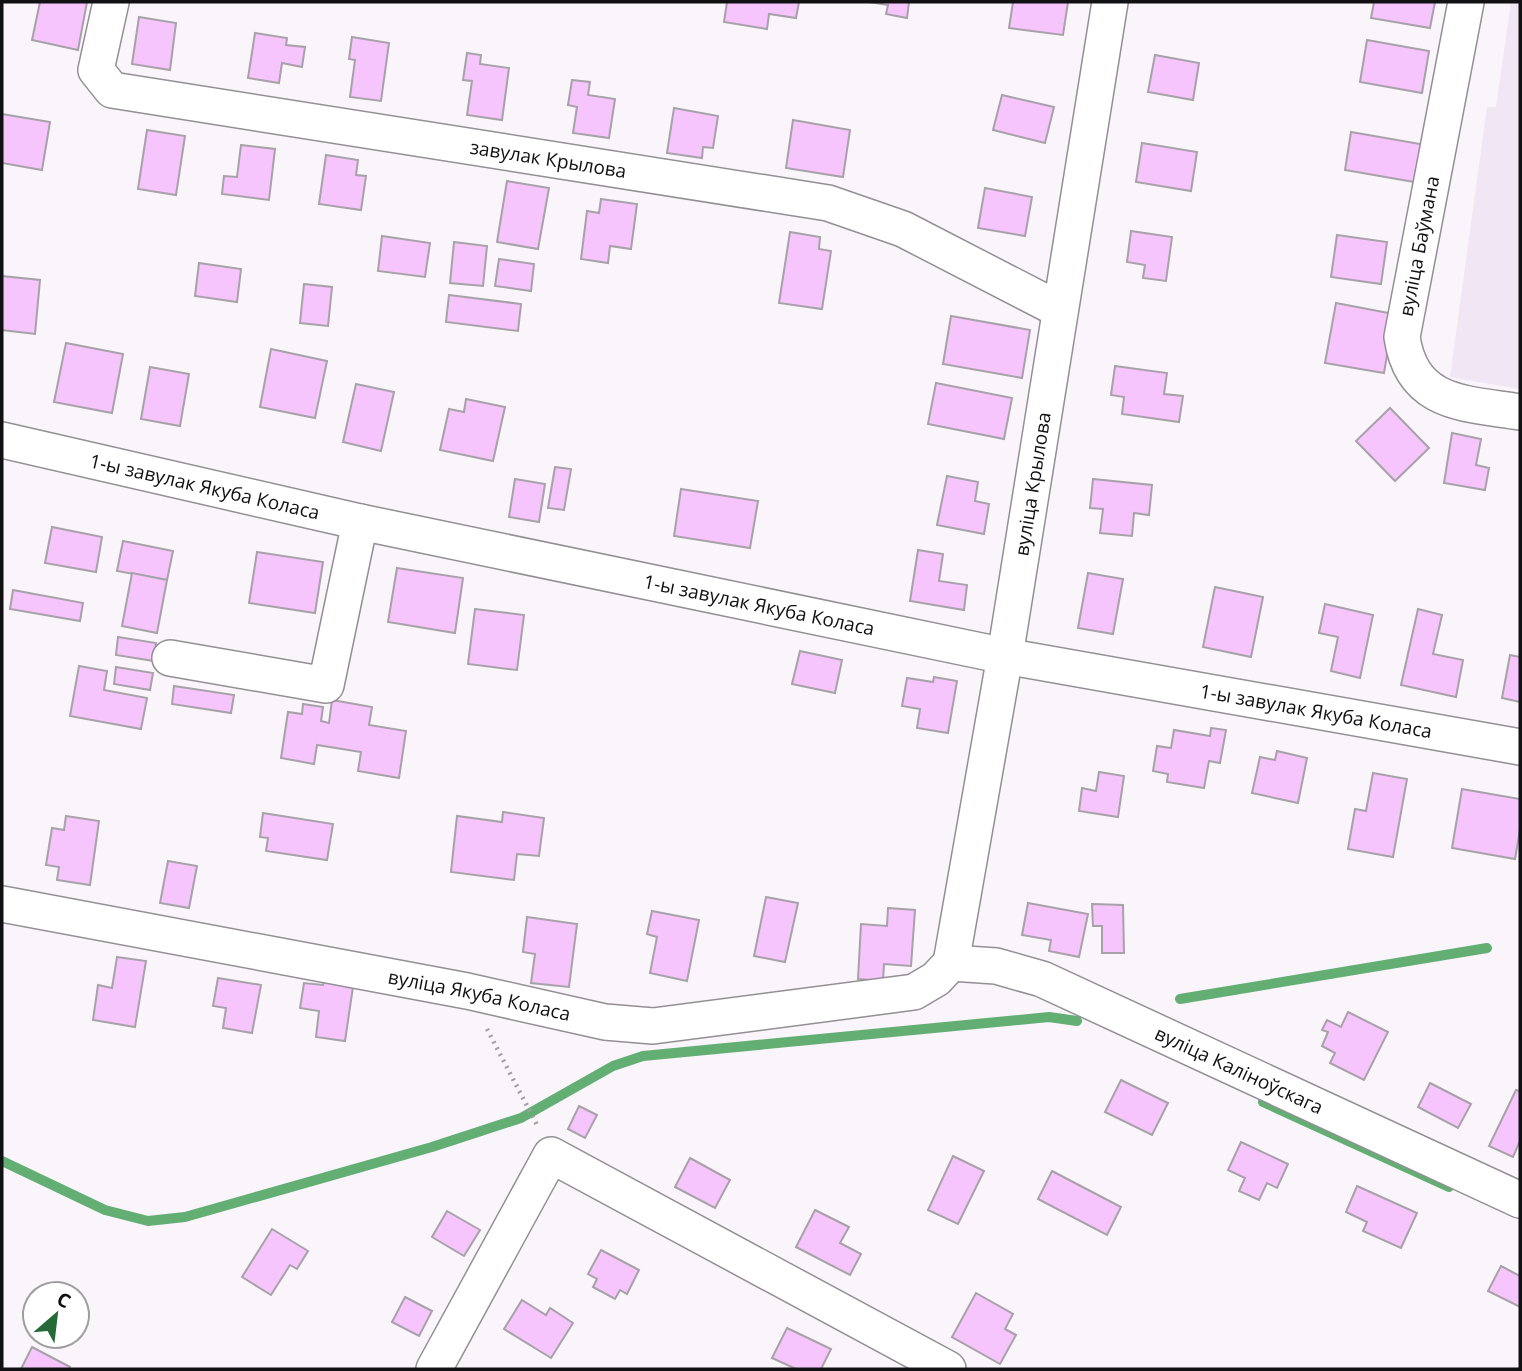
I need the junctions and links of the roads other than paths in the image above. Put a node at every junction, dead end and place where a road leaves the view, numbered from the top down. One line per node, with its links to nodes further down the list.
1 (111, 2): 4 (street, завулак Крылова)
2 (1110, 2): 4 (street, вуліца Крылова)
3 (1466, 2): 5 (street, вуліца Баўмана)
4 (1060, 310): 8 (street, вуліца Крылова)
5 (1520, 412)
6 (2, 440): 7 (street, 1-ы завулак Якуба Коласа)
7 (360, 522): 8 (street, 1-ы завулак Якуба Коласа); 9 (street)
8 (1005, 656): 10 (street, 1-ы завулак Якуба Коласа); 12 (street, вуліца Крылова)
9 (170, 658)
10 (1520, 747)
11 (2, 904): 12 (street, вуліца Якуба Коласа)
12 (951, 963): 13 (street, вуліца Каліноўскага)
13 (1520, 1200)
14 (434, 1369): 15 (street)
15 (948, 1369)

